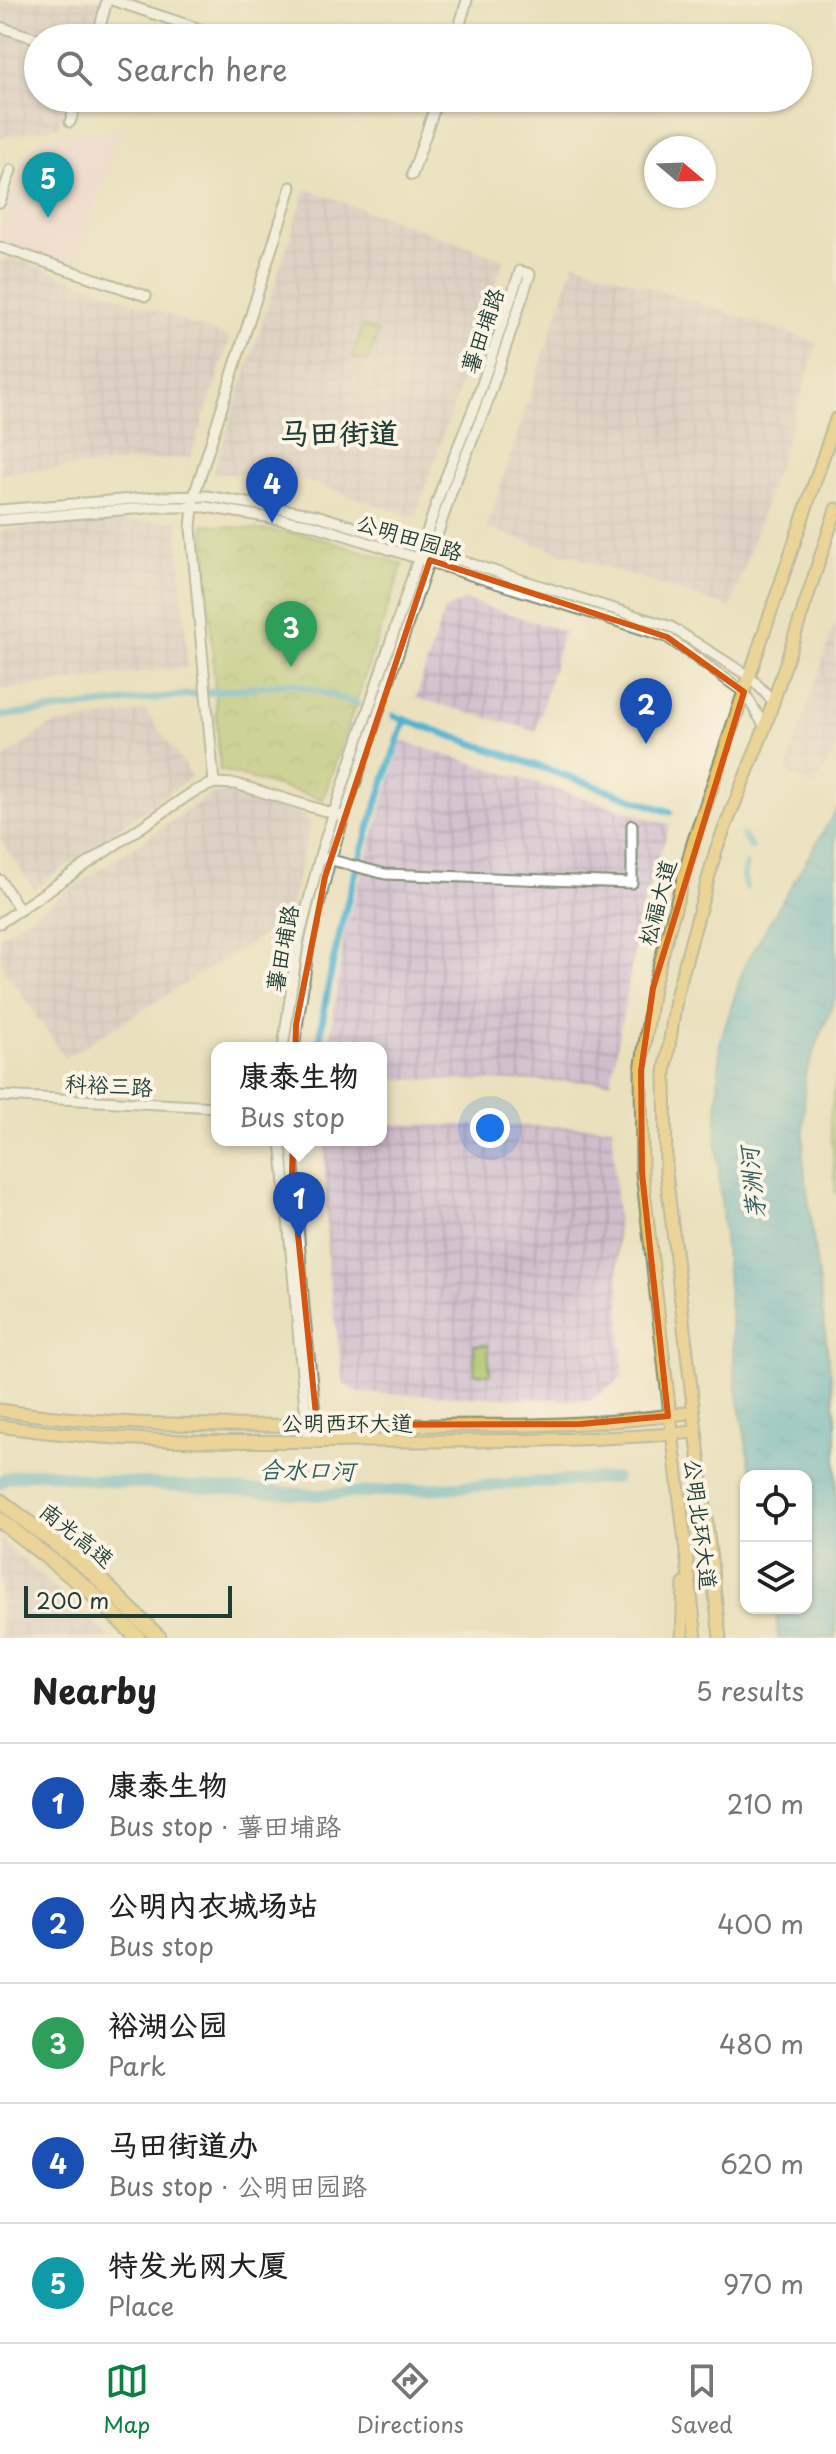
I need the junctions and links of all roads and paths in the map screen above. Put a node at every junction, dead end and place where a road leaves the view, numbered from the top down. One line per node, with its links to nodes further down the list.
1 (109, 0): 3 (street); 4 (street)
2 (467, 0): 5 (street)
3 (101, 24)
4 (184, 24)
5 (460, 24)
6 (0, 27): 7 (street)
7 (24, 35)
8 (73, 112): 10 (street)
9 (433, 112): 12 (street)
10 (70, 122)
11 (11, 170): 14 (street)
12 (412, 175)
13 (291, 187): 18 (street)
14 (0, 202)
15 (0, 247): 16 (street)
16 (146, 296)
17 (836, 419): 24 (main road, 松福大道)
18 (193, 502): 20 (street, 公明田园路); 21 (street, 公明田园路); 22 (street, 公明田园路); 23 (street, 公明田园路); 28 (street)
19 (836, 509): 26 (main road, 松福大道)
20 (0, 510)
21 (0, 520)
22 (428, 548): 22 (street, 薯田埔路); 23 (street, 薯田埔路); 24 (street, 公明田园路)
23 (424, 559): 25 (street, 公明田园路); 29 (street, 薯田埔路)
24 (750, 677): 25 (main road, 松福大道); 26 (street, 公明田园路)
25 (744, 692): 27 (street, 公明田园路); 43 (main road, 松福大道)
26 (772, 700): 27 (main road, 松福大道)
27 (765, 727): 42 (main road, 松福大道)
28 (214, 783): 29 (street); 33 (street)
29 (339, 816): 31 (street, 薯田埔路)
30 (632, 825): 31 (street)
31 (325, 858): 35 (street, 薯田埔路); 36 (street, 薯田埔路)
32 (0, 880): 33 (street)
33 (20, 910): 34 (street)
34 (0, 923)
35 (284, 1042)
36 (295, 1042)
37 (0, 1096): 38 (street, 科裕三路)
38 (211, 1107)
39 (282, 1146): 44 (street)
40 (292, 1146): 44 (street)
41 (0, 1410): 44 (main road, 公明西环大道)
42 (692, 1412): 43 (main road, 公明西环大道); 46 (main road, 公明北环大道)
43 (668, 1416): 44 (main road, 公明西环大道); 47 (main road, 公明北环大道)
44 (312, 1425): 48 (street)
45 (0, 1426): 48 (main road, 公明西环大道)
46 (695, 1432): 47 (main road, 公明西环大道); 56 (main road, 公明北环大道)
47 (671, 1434): 48 (main road, 公明西环大道); 51 (main road, 公明北环大道)
48 (313, 1441)
49 (0, 1501): 53 (highway, 南光高速)
50 (0, 1520): 52 (highway, 南光高速)
51 (686, 1555): 54 (main road); 55 (main road, 公明北环大道)
52 (138, 1638)
53 (159, 1638)
54 (682, 1638)
55 (696, 1638)
56 (720, 1638)

